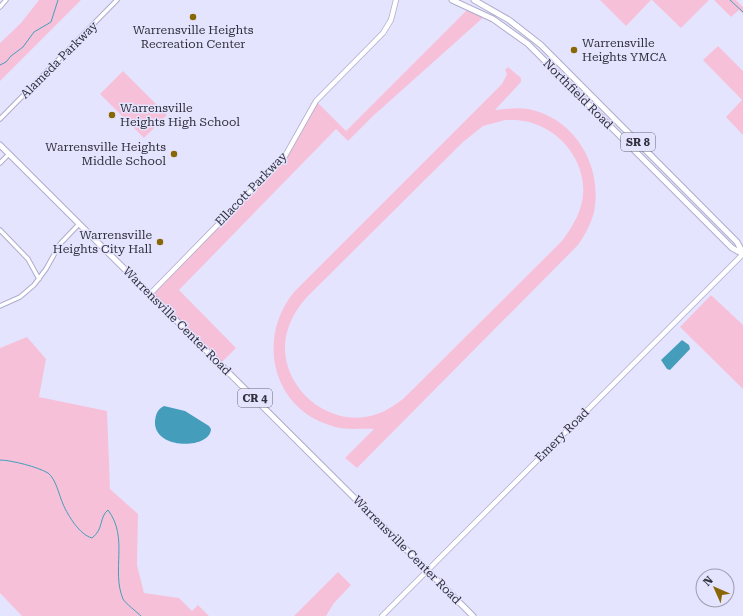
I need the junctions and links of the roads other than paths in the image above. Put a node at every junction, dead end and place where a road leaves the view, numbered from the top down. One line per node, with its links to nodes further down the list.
1 (6, 0): 6 (street)
2 (117, 0): 11 (street, Alameda Parkway)
3 (396, 0): 23 (street, Ellacott Parkway)
4 (452, 0): 8 (main road, Northfield Road / SR 8)
5 (474, 0): 7 (main road, Northfield Road / SR 8)
6 (0, 7)
7 (576, 80): 8 (main road); 9 (main road, Northfield Road / SR 8)
8 (570, 86): 10 (main road, Northfield Road / SR 8)
9 (604, 108): 10 (main road); 14 (main road, Northfield Road / SR 8)
10 (598, 114): 15 (main road, Northfield Road / SR 8)
11 (0, 119)
12 (0, 145): 13 (main road, Warrensville Center Road / CR 4)
13 (9, 154): 16 (street); 19 (main road, Warrensville Center Road / CR 4)
14 (651, 155): 15 (main road); 17 (main road, Northfield Road / SR 8)
15 (645, 161): 18 (main road, Northfield Road / SR 8)
16 (0, 163)
17 (701, 206): 18 (main road); 21 (main road, Northfield Road / SR 8)
18 (696, 212): 21 (main road, Northfield Road / SR 8)
19 (79, 224): 22 (street); 23 (main road, Warrensville Center Road / CR 4)
20 (0, 230): 22 (street)
21 (743, 254): 25 (street, Emery Road)
22 (39, 279): 24 (street)
23 (150, 294): 25 (main road, Warrensville Center Road / CR 4)
24 (0, 306)
25 (427, 570): 26 (street, Emery Road); 27 (main road, Warrensville Center Road / CR 4)
26 (382, 616)
27 (473, 616)

